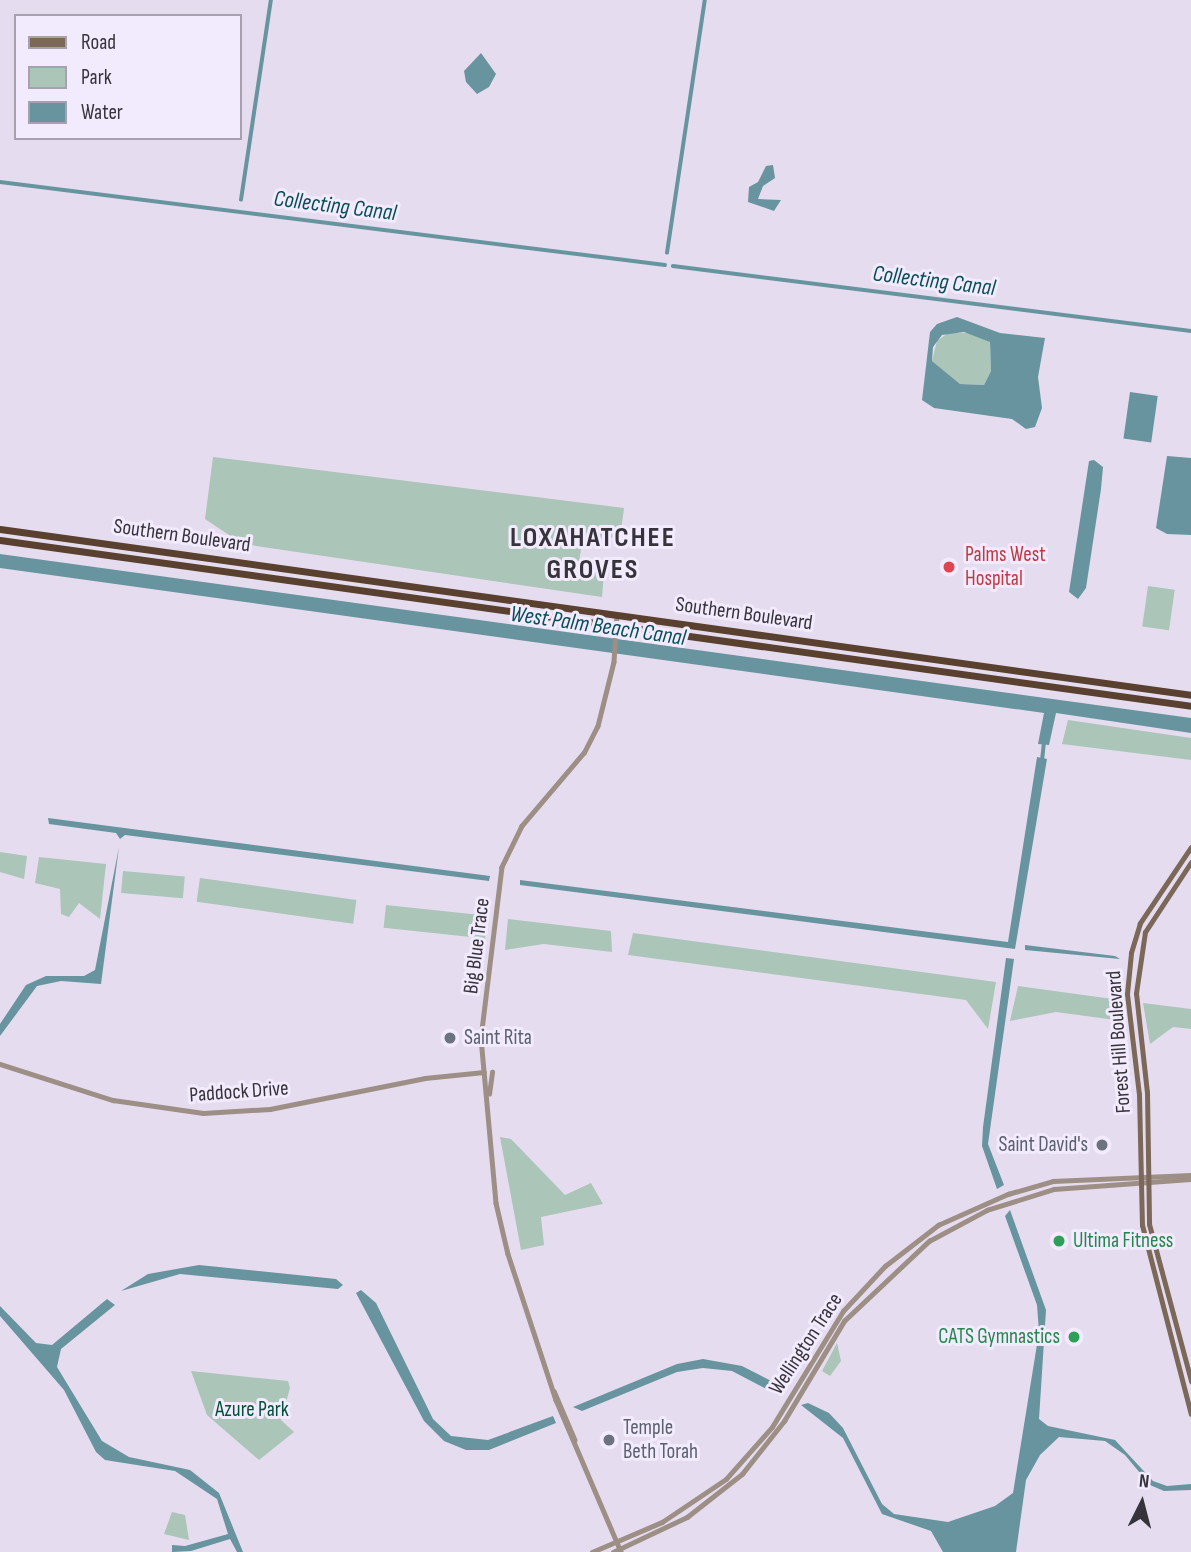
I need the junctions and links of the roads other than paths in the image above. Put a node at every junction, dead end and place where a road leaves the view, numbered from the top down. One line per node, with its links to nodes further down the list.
1 (0, 529): 3 (highway, Southern Boulevard)
2 (0, 540): 4 (highway, Southern Boulevard)
3 (617, 614): 4 (street, Big Blue Trace); 5 (highway, Southern Boulevard)
4 (617, 629): 6 (highway, Southern Boulevard); 10 (street, Big Blue Trace)
5 (1191, 695)
6 (1191, 706)
7 (1191, 847): 14 (main road, Forest Hill Boulevard)
8 (1191, 862): 12 (main road, Forest Hill Boulevard)
9 (0, 1064): 10 (street, Paddock Drive)
10 (484, 1072): 13 (street, Big Blue Trace)
11 (492, 1072): 13 (street)
12 (1147, 1092): 14 (main road); 16 (main road, Forest Hill Boulevard)
13 (487, 1101): 22 (street, Big Blue Trace)
14 (1140, 1107): 15 (main road, Forest Hill Boulevard)
15 (1139, 1175): 16 (street, Wellington Trace); 19 (main road, Forest Hill Boulevard); 22 (street, Wellington Trace)
16 (1146, 1175): 17 (street, Wellington Trace); 18 (main road, Forest Hill Boulevard)
17 (1191, 1177): 18 (street, Wellington Trace)
18 (1146, 1183): 19 (street, Wellington Trace); 20 (main road, Forest Hill Boulevard)
19 (1139, 1184): 21 (main road, Forest Hill Boulevard); 23 (street, Wellington Trace)
20 (1191, 1381)
21 (1191, 1414)
22 (617, 1542): 23 (street, Big Blue Trace); 24 (street, Wellington Trace)
23 (621, 1551): 25 (street, Wellington Trace)
24 (592, 1552)
25 (613, 1552)

